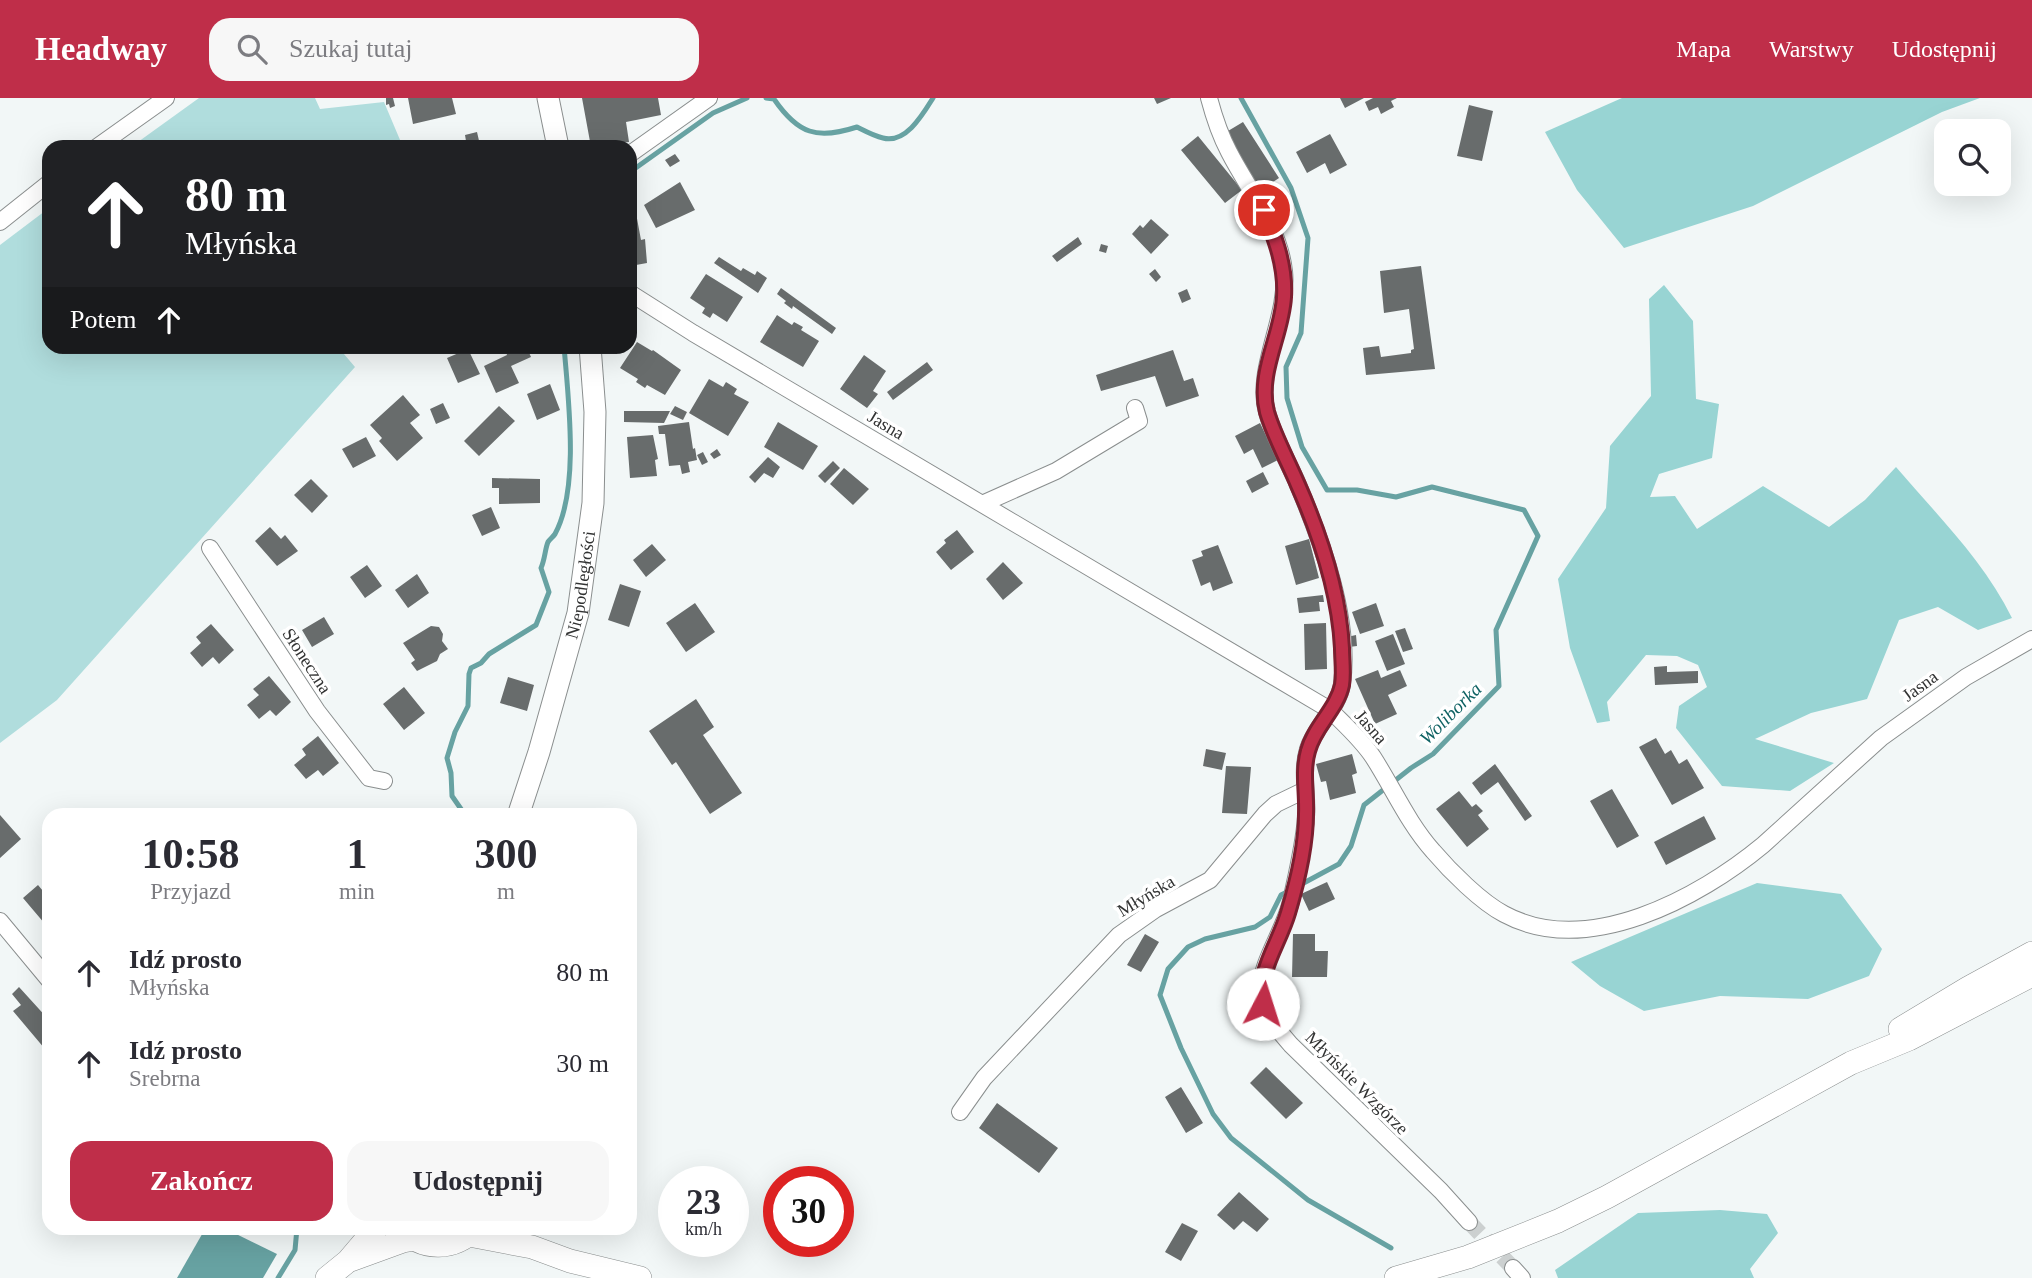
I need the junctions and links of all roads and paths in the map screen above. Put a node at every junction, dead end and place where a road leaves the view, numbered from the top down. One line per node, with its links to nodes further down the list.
1 (166, 98): 5 (street)
2 (548, 98): 6 (street)
3 (709, 98): 7 (street)
4 (1209, 98): 16 (street)
5 (107, 140)
6 (557, 140)
7 (637, 149)
8 (42, 189): 9 (street)
9 (0, 222)
10 (637, 297): 13 (street, Jasna)
11 (591, 354): 19 (street, Niepodległości)
12 (1135, 408): 13 (street)
13 (982, 504): 16 (street, Jasna)
14 (210, 548): 17 (street, Słoneczna)
15 (2032, 639): 16 (street, Jasna)
16 (1330, 710): 18 (street)
17 (384, 781)
18 (1305, 790): 26 (street, Młyńska); 27 (street, Młyńskie Wzgórze)
19 (521, 808)
20 (0, 921): 22 (street)
21 (2030, 961): 23 (main road); 25 (main road)
22 (42, 972)
23 (1997, 994): 24 (main road); 25 (main road)
24 (2032, 994)
25 (1851, 1063): 38 (main road)
26 (960, 1112)
27 (1469, 1222)
28 (370, 1235): 35 (main road)
29 (407, 1235): 35 (main road)
30 (410, 1235): 31 (main road)
31 (468, 1235)
32 (485, 1235): 34 (main road)
33 (519, 1235): 34 (main road)
34 (532, 1247): 37 (main road)
35 (348, 1261): 36 (main road)
36 (327, 1278)
37 (640, 1278)
38 (1396, 1278)

